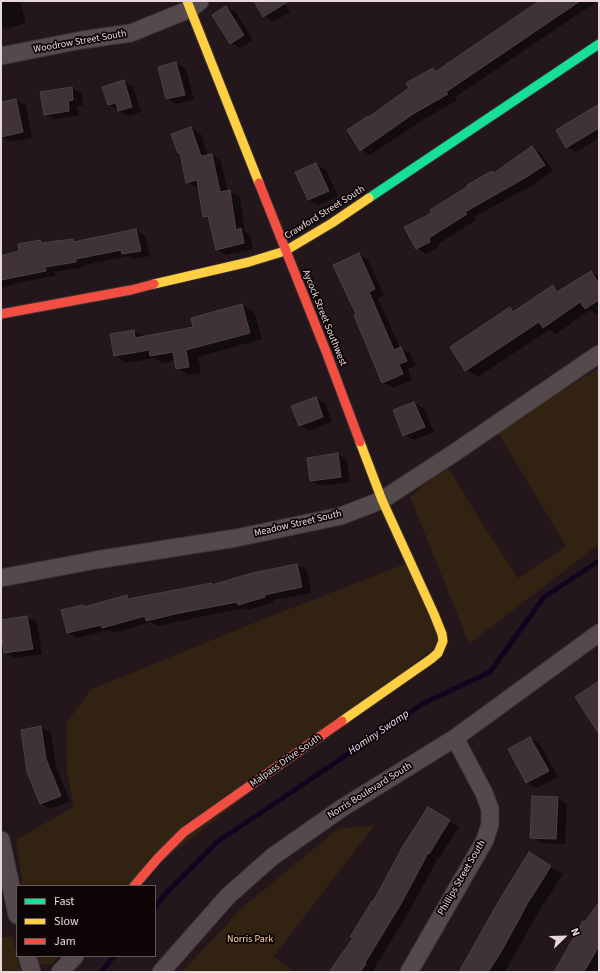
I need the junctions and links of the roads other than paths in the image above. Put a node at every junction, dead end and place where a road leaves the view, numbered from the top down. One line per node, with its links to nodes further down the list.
1 (192, 4): 3 (street, Woodrow Street South); 4 (street, Aycock Street Southwest)
2 (599, 44): 4 (street, Crawford Street South)
3 (1, 56)
4 (285, 251): 5 (street, Crawford Street South); 7 (street, Aycock Street Southwest)
5 (1, 314)
6 (599, 354): 7 (street, Meadow Street South)
7 (382, 500): 8 (street, Meadow Street South); 10 (street, Aycock Street Southwest)
8 (1, 578)
9 (599, 633): 11 (street, Norris Boulevard South)
10 (443, 641): 13 (street, Malpass Drive South)
11 (455, 738): 19 (street, Norris Boulevard South); 20 (street, Phillips Street South)
12 (1, 840): 14 (street)
13 (135, 885)
14 (16, 910)
15 (27, 957): 17 (street)
16 (74, 957): 18 (street)
17 (32, 972)
18 (60, 972)
19 (161, 972)
20 (409, 972)

